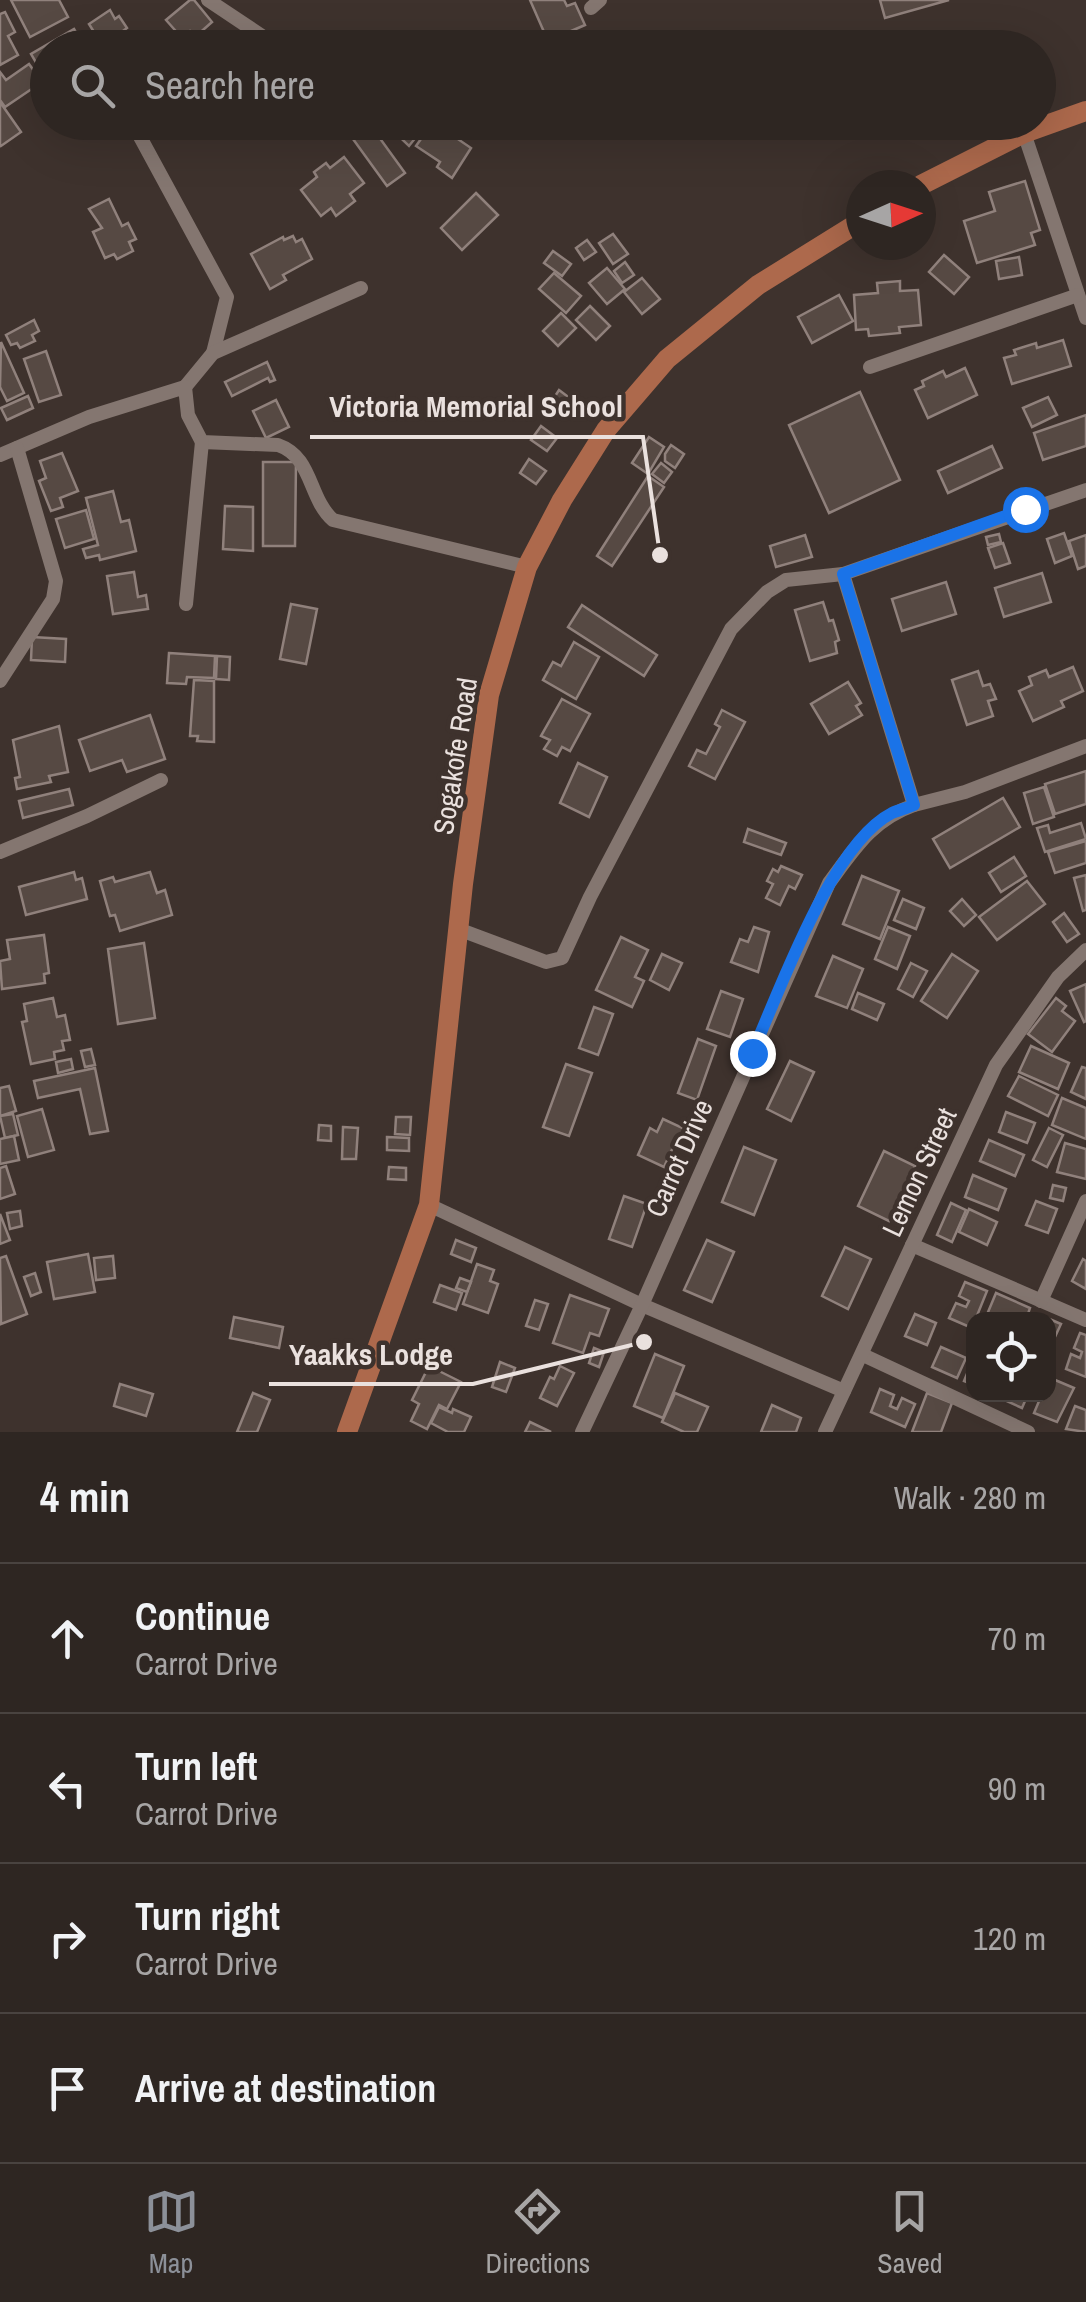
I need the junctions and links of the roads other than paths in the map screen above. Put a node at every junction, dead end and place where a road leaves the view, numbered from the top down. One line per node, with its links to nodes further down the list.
1 (208, 0): 2 (street)
2 (253, 30)
3 (1086, 111): 4 (main road)
4 (1056, 122)
5 (142, 140): 14 (street)
6 (1010, 140): 8 (main road)
7 (1027, 140): 10 (street)
8 (936, 177)
9 (846, 230): 21 (main road, Sogakofe Road)
10 (1079, 271): 12 (street)
11 (360, 288): 14 (street)
12 (1078, 295): 13 (street); 15 (street)
13 (1086, 318)
14 (213, 353): 16 (street)
15 (870, 367)
16 (185, 387): 17 (street); 18 (street)
17 (202, 442): 21 (street); 23 (street)
18 (17, 448): 19 (street); 24 (street)
19 (0, 455)
20 (1086, 490): 22 (street)
21 (528, 568): 29 (main road, Sogakofe Road)
22 (843, 574): 27 (street); 29 (street)
23 (186, 604)
24 (0, 680)
25 (1086, 746): 27 (street, Carrot Drive)
26 (161, 780): 28 (street)
27 (914, 805): 35 (street, Carrot Drive)
28 (0, 852)
29 (458, 929): 32 (main road, Sogakofe Road)
30 (1086, 950): 33 (street, Lemon Street)
31 (1086, 1201): 34 (street)
32 (429, 1204): 35 (street); 39 (main road, Sogakofe Road)
33 (912, 1245): 34 (street); 37 (street, Lemon Street)
34 (1041, 1301): 36 (street)
35 (642, 1306): 38 (street); 40 (street, Carrot Drive)
36 (1086, 1320)
37 (864, 1355): 38 (street, Lemon Street); 42 (street)
38 (844, 1391): 41 (street, Lemon Street)
39 (347, 1432)
40 (582, 1432)
41 (825, 1432)
42 (1028, 1432)

